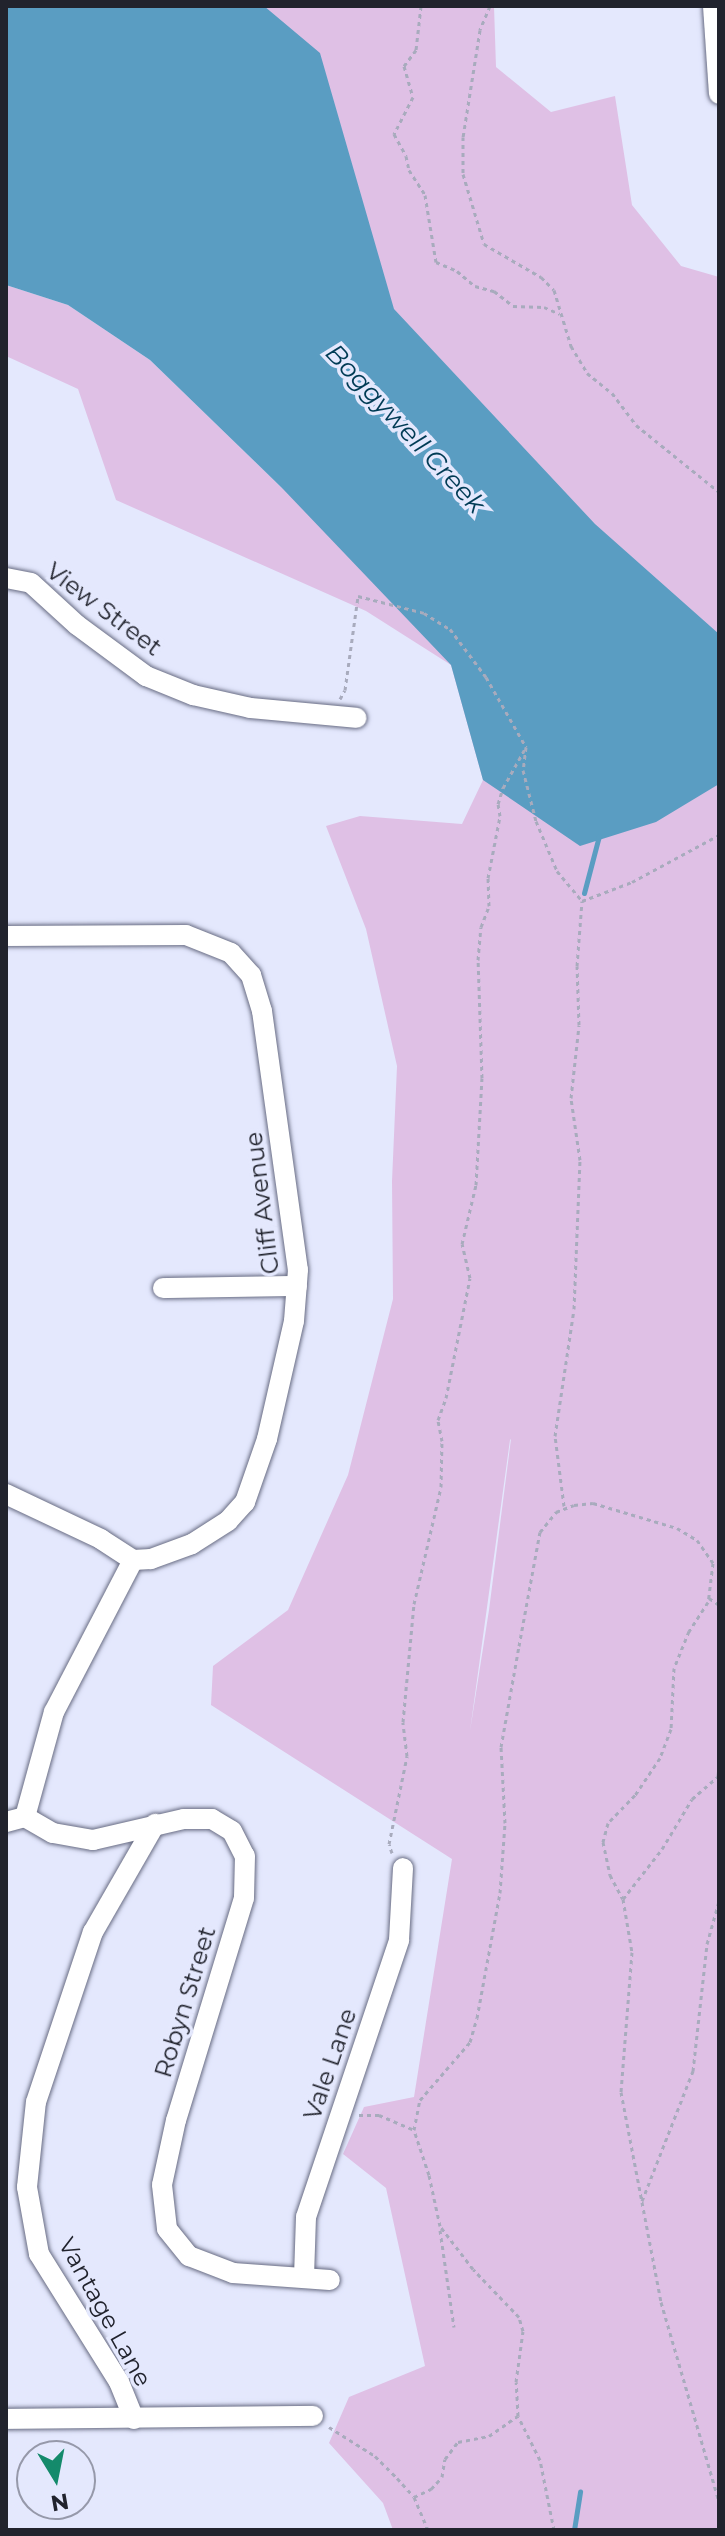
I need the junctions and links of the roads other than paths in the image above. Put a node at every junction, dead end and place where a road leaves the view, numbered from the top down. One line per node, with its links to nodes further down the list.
1 (713, 6): 2 (street)
2 (719, 94)
3 (6, 578): 4 (street, View Street)
4 (357, 718)
5 (6, 936): 6 (street, Cliff Avenue)
6 (297, 1286): 7 (street); 9 (street, Cliff Avenue)
7 (163, 1288)
8 (6, 1494): 9 (street)
9 (133, 1560): 10 (street)
10 (15, 1820): 11 (street, Robyn Street)
11 (155, 1824): 13 (street, Robyn Street); 17 (street, Vantage Lane)
12 (403, 1868): 13 (street, Vale Lane)
13 (304, 2277): 14 (street, Robyn Street)
14 (330, 2280)
15 (313, 2416): 17 (street)
16 (6, 2419): 17 (street)
17 (134, 2419)

